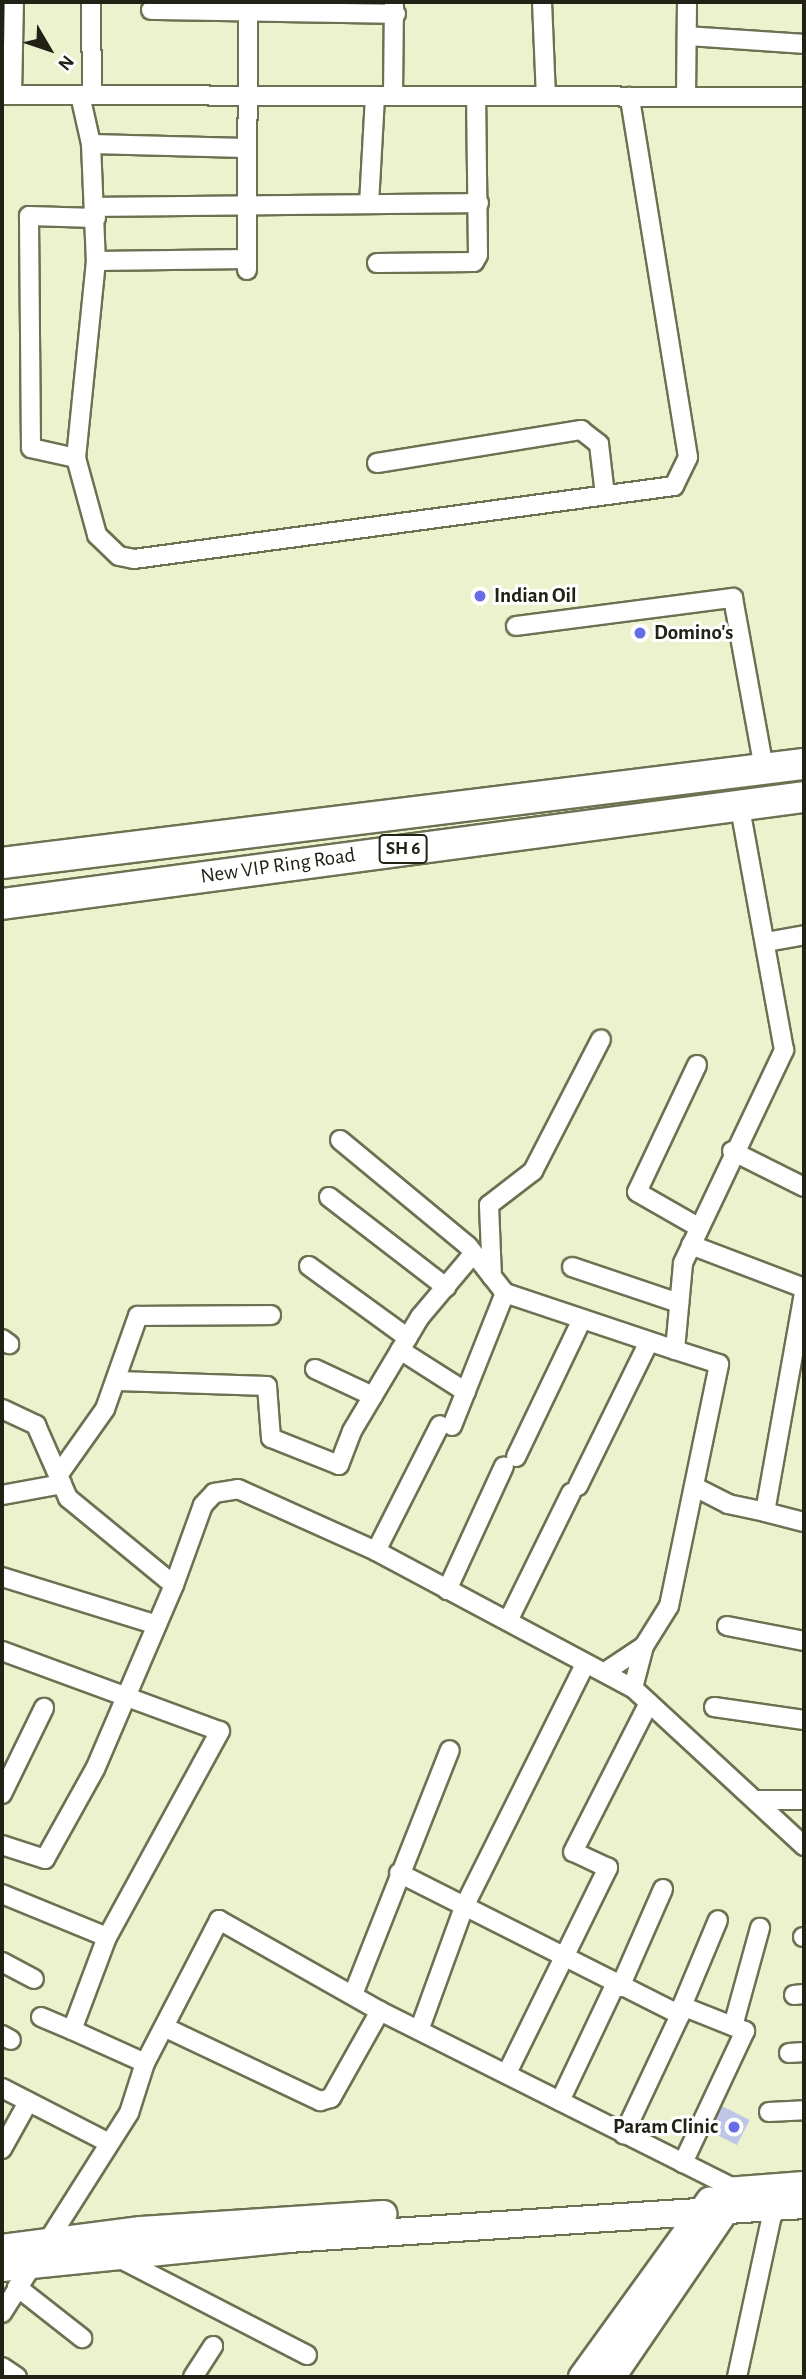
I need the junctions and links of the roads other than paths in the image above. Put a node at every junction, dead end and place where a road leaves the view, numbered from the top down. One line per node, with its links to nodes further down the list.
1 (14, 2): 10 (street)
2 (91, 2): 11 (street)
3 (542, 2): 15 (street)
4 (687, 2): 8 (street)
5 (248, 7): 6 (street); 7 (street); 12 (street)
6 (395, 8): 13 (street)
7 (151, 10)
8 (687, 36): 9 (street); 17 (street)
9 (804, 44)
10 (7, 95): 11 (street)
11 (86, 95): 12 (street); 19 (street)
12 (245, 96): 13 (street); 20 (street)
13 (384, 96): 14 (street); 22 (street)
14 (476, 96): 15 (street); 21 (street)
15 (547, 96): 16 (street)
16 (630, 97): 17 (street); 29 (street)
17 (686, 97): 18 (street)
18 (804, 97)
19 (91, 144): 20 (street); 24 (street)
20 (246, 148): 23 (street)
21 (479, 203): 22 (street); 26 (street)
22 (369, 204): 23 (street)
23 (246, 206): 24 (street); 25 (street)
24 (96, 213): 25 (street); 27 (street)
25 (96, 261): 27 (street)
26 (377, 263)
27 (76, 458): 29 (street)
28 (377, 463): 29 (street)
29 (605, 495)
30 (516, 626): 32 (street)
31 (804, 764): 32 (main road, New VIP Ring Road / SH 6)
32 (764, 769): 33 (main road, New VIP Ring Road / SH 6)
33 (640, 784): 36 (main road, New VIP Ring Road / SH 6); 37 (main road)
34 (804, 797): 35 (main road, New VIP Ring Road / SH 6)
35 (740, 807): 37 (main road, New VIP Ring Road / SH 6); 42 (street)
36 (392, 815): 38 (main road); 39 (main road, New VIP Ring Road / SH 6)
37 (646, 819): 38 (main road, New VIP Ring Road / SH 6)
38 (397, 850): 40 (main road, New VIP Ring Road / SH 6)
39 (2, 863)
40 (2, 904)
41 (804, 935): 42 (street)
42 (766, 942): 46 (street)
43 (601, 1039): 54 (street)
44 (697, 1065): 49 (street)
45 (340, 1140): 51 (street)
46 (732, 1151): 47 (street); 49 (street)
47 (804, 1187)
48 (329, 1197): 55 (street)
49 (698, 1227): 50 (street)
50 (691, 1245): 56 (street); 58 (street)
51 (473, 1254): 54 (street); 55 (street)
52 (309, 1266): 62 (street)
53 (572, 1267): 58 (street)
54 (492, 1278): 57 (street)
55 (446, 1287): 62 (street)
56 (804, 1291): 73 (street)
57 (505, 1293): 60 (street); 66 (street)
58 (679, 1303): 63 (street)
59 (271, 1315): 65 (street)
60 (582, 1319): 61 (street); 79 (street)
61 (649, 1342): 63 (street); 80 (street)
62 (404, 1344): 66 (street); 67 (street)
63 (675, 1350): 70 (street)
64 (315, 1368): 67 (street)
65 (118, 1381): 67 (street); 69 (street)
66 (466, 1392): 76 (street)
67 (373, 1396)
68 (2, 1409): 69 (street)
69 (61, 1479): 71 (street); 78 (street)
70 (698, 1488): 72 (street); 74 (street)
71 (2, 1494)
72 (727, 1504): 73 (street); 74 (street)
73 (765, 1512): 75 (street)
74 (690, 1513): 84 (street)
75 (804, 1522)
76 (376, 1551): 78 (street); 79 (street)
77 (2, 1577): 81 (street)
78 (174, 1586): 81 (street)
79 (447, 1590): 80 (street)
80 (508, 1621): 86 (street)
81 (157, 1625): 89 (street)
82 (727, 1626): 83 (street)
83 (804, 1641)
84 (644, 1646): 87 (street); 88 (street)
85 (2, 1651): 89 (street)
86 (585, 1664): 87 (street); 103 (street)
87 (605, 1672): 88 (street)
88 (633, 1688): 90 (street)
89 (128, 1693): 98 (street); 106 (street)
90 (649, 1703): 96 (street); 107 (street)
91 (714, 1707): 93 (street)
92 (44, 1708): 95 (street)
93 (804, 1720)
94 (450, 1750): 100 (street)
95 (2, 1794)
96 (755, 1800): 97 (street); 99 (street)
97 (804, 1800)
98 (2, 1845)
99 (804, 1846)
100 (399, 1873): 103 (street); 111 (street)
101 (663, 1889): 110 (street)
102 (2, 1894): 106 (street)
103 (464, 1907): 107 (street); 117 (street)
104 (718, 1920): 112 (street)
105 (760, 1928): 115 (street)
106 (107, 1937): 118 (street)
107 (562, 1961): 110 (street); 120 (street)
108 (2, 1962): 109 (street)
109 (34, 1979)
110 (617, 1986): 112 (street); 122 (street)
111 (354, 1992): 113 (street); 116 (street)
112 (681, 2010): 115 (street); 126 (street)
113 (380, 2011): 116 (street); 117 (street)
114 (41, 2017): 118 (street)
115 (733, 2026): 129 (street)
116 (164, 2027): 119 (street)
117 (420, 2028): 120 (street)
118 (72, 2030): 119 (street)
119 (145, 2063): 127 (street)
120 (507, 2073): 122 (street)
121 (2, 2088): 123 (street)
122 (560, 2101): 126 (street)
123 (29, 2102): 127 (street); 128 (street)
124 (804, 2110): 125 (street)
125 (769, 2112)
126 (624, 2134): 129 (street)
127 (109, 2143): 136 (street)
128 (2, 2149)
129 (683, 2163): 131 (street)
130 (804, 2185): 131 (street)
131 (722, 2200): 133 (street); 135 (street); 136 (street); 144 (street); 145 (street)
132 (804, 2205): 133 (street)
133 (774, 2206): 146 (street)
134 (2, 2248): 136 (street)
135 (112, 2254): 136 (street); 140 (street)
136 (23, 2266): 137 (street); 138 (street)
137 (2, 2313)
138 (82, 2338)
139 (213, 2346): 143 (street)
140 (307, 2355)
141 (2, 2367): 142 (street)
142 (17, 2377)
143 (193, 2377)
144 (583, 2377)
145 (612, 2377)
146 (737, 2377)

